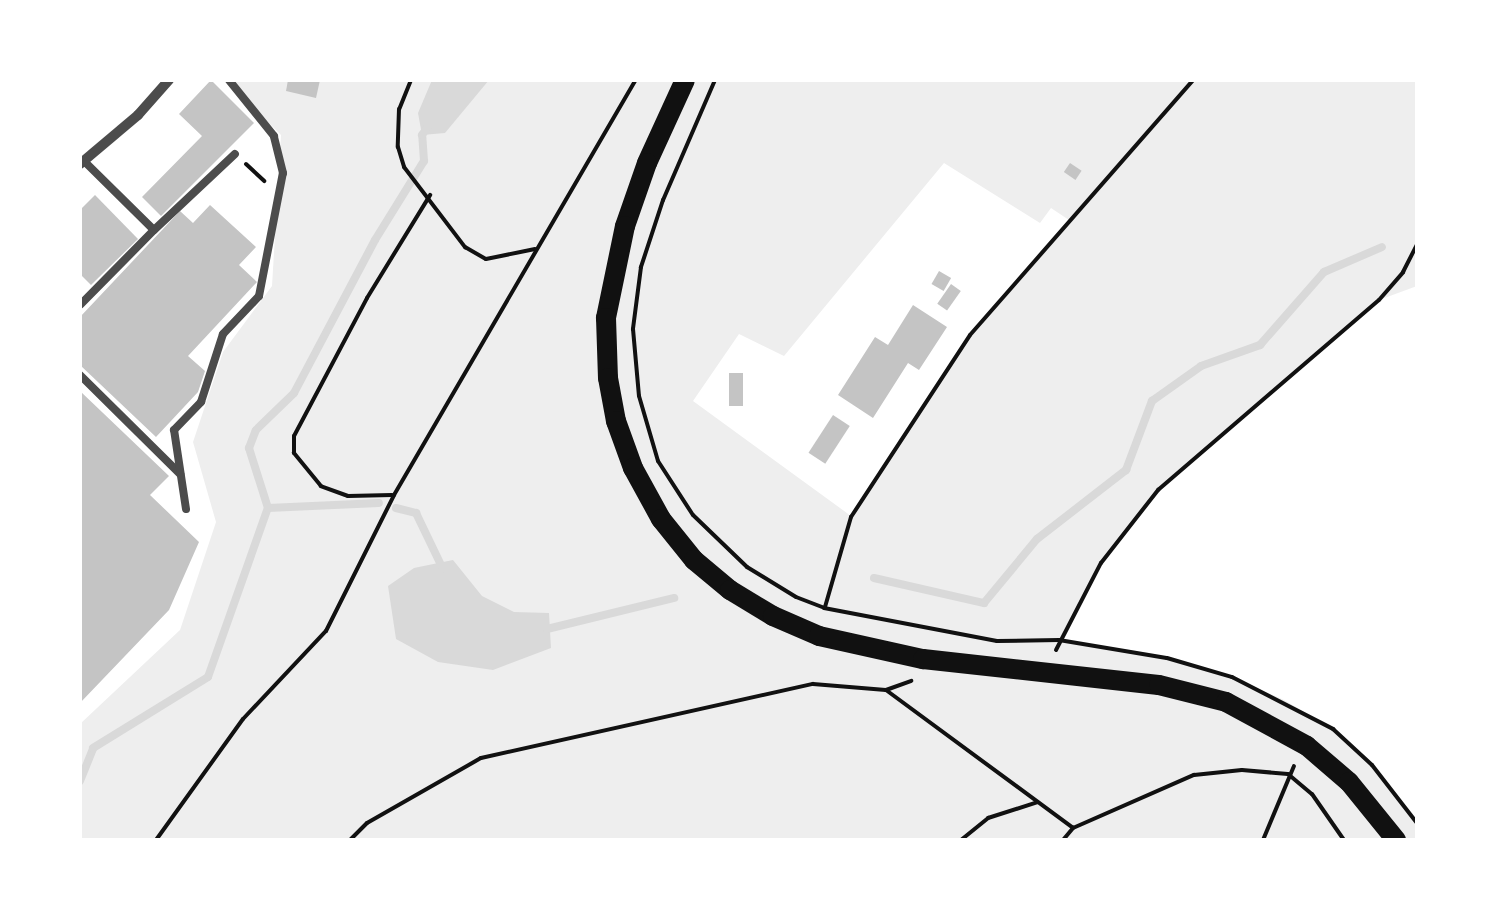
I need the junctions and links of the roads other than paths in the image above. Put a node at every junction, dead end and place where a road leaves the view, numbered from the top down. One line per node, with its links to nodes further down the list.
1 (169, 80): 5 (street)
2 (228, 80): 9 (lane)
3 (686, 80): 11 (main road)
4 (235, 154): 6 (lane)
5 (82, 163): 6 (lane)
6 (154, 230): 7 (lane)
7 (80, 305)
8 (80, 376): 9 (lane)
9 (181, 475): 10 (lane)
10 (186, 509)
11 (1396, 840)

